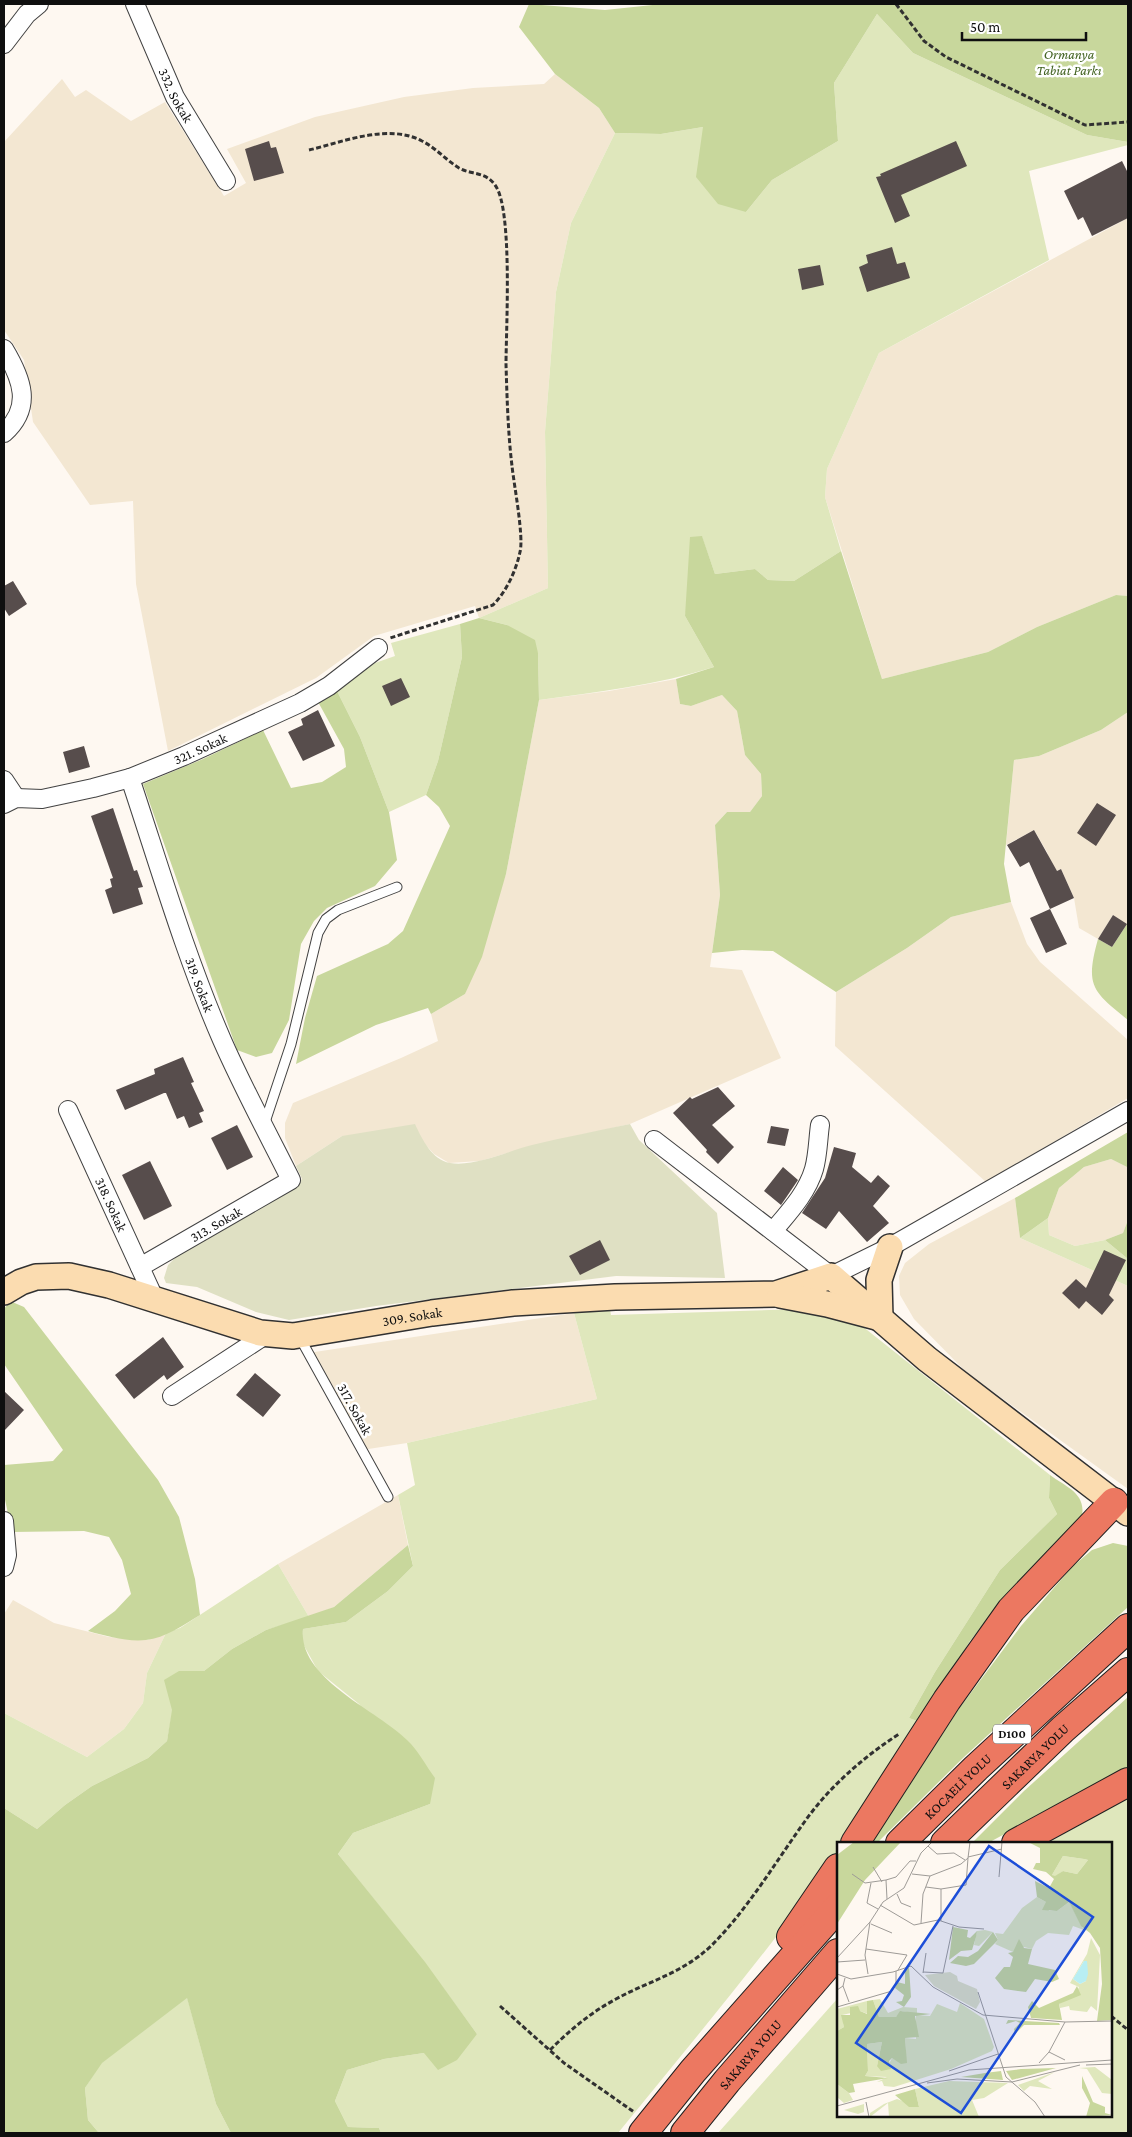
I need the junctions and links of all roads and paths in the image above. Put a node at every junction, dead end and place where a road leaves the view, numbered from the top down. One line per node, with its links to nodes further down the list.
1 (39, 4): 4 (street)
2 (135, 4): 7 (street, 332. Sokak)
3 (896, 4): 5 (path)
4 (4, 44)
5 (1128, 122)
6 (308, 150): 10 (path)
7 (226, 181)
8 (4, 349): 9 (street)
9 (4, 433)
10 (378, 648): 11 (street, 321. Sokak)
11 (130, 778): 13 (street, 321. Sokak); 18 (street, 319. Sokak)
12 (4, 780): 13 (street)
13 (10, 801)
14 (397, 887): 18 (lane)
15 (68, 1110): 23 (street, 318. Sokak)
16 (1128, 1111): 22 (street)
17 (820, 1125): 21 (street)
18 (264, 1126): 20 (street, 319. Sokak)
19 (654, 1140): 21 (street)
20 (291, 1180): 23 (street, 313. Sokak)
21 (773, 1231): 24 (street)
22 (890, 1247): 24 (street); 28 (street)
23 (140, 1267): 27 (street, 318. Sokak)
24 (831, 1276): 26 (street, 309. Sokak); 28 (street)
25 (4, 1292): 27 (street, 309. Sokak)
26 (776, 1294): 28 (street); 30 (street, 309. Sokak)
27 (155, 1300): 29 (street, 309. Sokak)
28 (880, 1318): 33 (street)
29 (267, 1334): 30 (street, 309. Sokak); 31 (street)
30 (299, 1335): 32 (lane, 317. Sokak)
31 (172, 1396)
32 (388, 1497)
33 (1121, 1508): 40 (highway)
34 (4, 1520): 35 (street)
35 (4, 1567)
36 (1128, 1628): 41 (highway, KOCAELİ YOLU / D100)
37 (1128, 1672): 42 (highway, SAKARYA YOLU / D100)
38 (900, 1733): 51 (path)
39 (1128, 1782): 43 (highway)
40 (856, 1842)
41 (901, 1842)
42 (946, 1842)
43 (1018, 1842)
44 (837, 1869): 52 (highway)
45 (837, 1908): 52 (highway)
46 (837, 1954): 53 (highway, SAKARYA YOLU)
47 (837, 1975): 53 (highway)
48 (500, 2006): 51 (path)
49 (1112, 2017): 50 (path)
50 (1128, 2030)
51 (550, 2050): 54 (path)
52 (693, 2071): 54 (highway)
53 (727, 2081): 55 (highway, SAKARYA YOLU)
54 (647, 2128)
55 (685, 2133)

